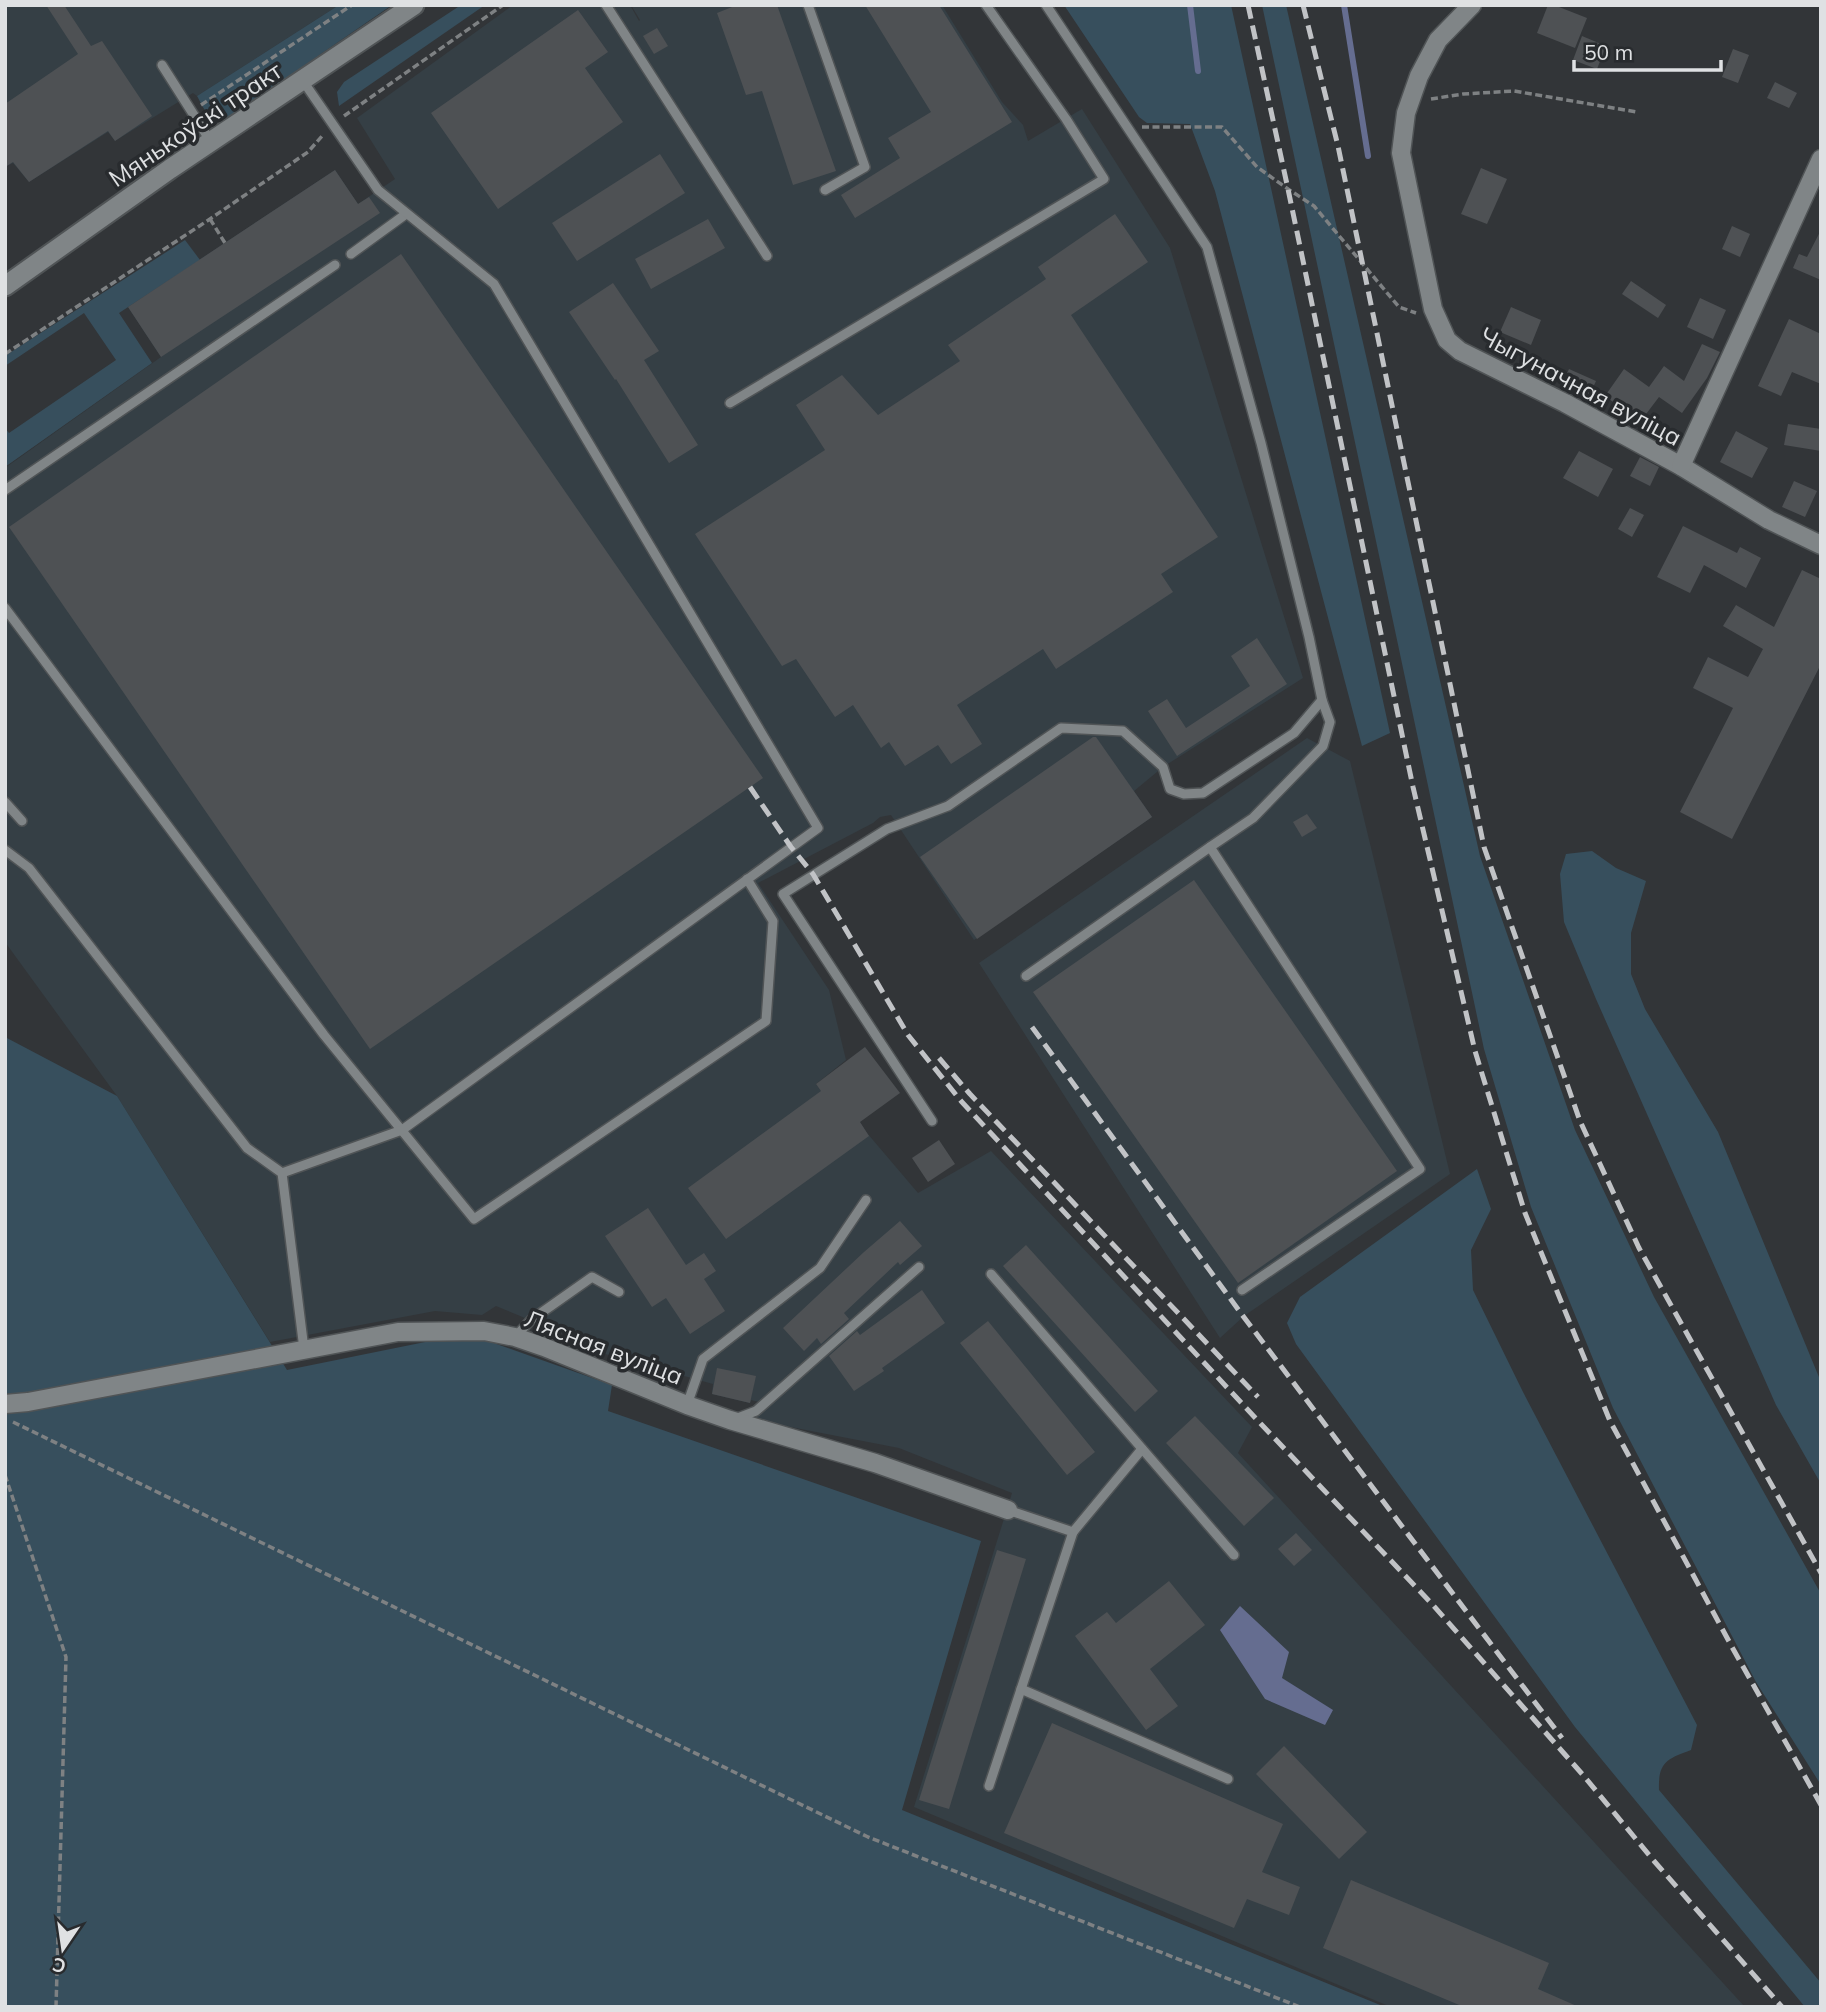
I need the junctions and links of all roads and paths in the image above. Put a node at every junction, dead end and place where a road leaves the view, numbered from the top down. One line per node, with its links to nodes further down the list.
1 (352, 5): 12 (path)
2 (414, 5): 10 (street, Мянькоўскі тракт)
3 (503, 5): 14 (path)
4 (606, 5): 23 (lane)
5 (808, 5): 18 (lane)
6 (986, 5): 28 (lane)
7 (1046, 5): 15 (lane)
8 (1472, 5): 11 (street, Чыгуначная вуліца)
9 (162, 65): 12 (lane)
10 (303, 80): 14 (lane); 16 (street, Мянькоўскі тракт)
11 (1410, 102): 13 (path); 26 (street, Чыгуначная вуліца)
12 (190, 112): 16 (lane)
13 (1637, 112)
14 (333, 124): 19 (lane); 20 (path)
15 (1128, 126): 26 (path); 33 (lane)
16 (211, 142): 25 (street, Мянькоўскі тракт)
17 (1821, 159): 29 (street)
18 (825, 190)
19 (406, 214): 22 (lane); 38 (lane)
20 (210, 219): 21 (path); 27 (path)
21 (225, 243)
22 (351, 254)
23 (767, 256)
24 (335, 265): 30 (lane)
25 (5, 286)
26 (1438, 321): 29 (street, Чыгуначная вуліца)
27 (5, 354)
28 (730, 403)
29 (1681, 466): 31 (street, Чыгуначная вуліца)
30 (5, 491)
31 (1821, 545)
32 (5, 608): 41 (lane)
33 (1322, 700): 36 (lane); 40 (lane)
34 (5, 802): 35 (lane)
35 (22, 821)
36 (1210, 847): 39 (lane); 46 (lane)
37 (5, 850): 42 (lane)
38 (747, 879): 41 (lane); 41 (lane)
39 (1026, 976)
40 (932, 1121)
41 (402, 1130): 42 (lane)
42 (282, 1173): 49 (lane)
43 (866, 1200): 51 (lane)
44 (919, 1267): 53 (lane)
45 (991, 1274): 54 (lane)
46 (1242, 1290)
47 (620, 1292): 48 (lane)
48 (515, 1337): 49 (street, Лясная вуліца); 51 (street, Лясная вуліца)
49 (304, 1349): 50 (street, Лясная вуліца)
50 (5, 1404)
51 (687, 1405): 53 (street, Лясная вуліца)
52 (5, 1418): 63 (path)
53 (730, 1420): 56 (street, Лясная вуліца)
54 (1142, 1449): 57 (lane); 58 (lane)
55 (5, 1475): 62 (path)
56 (1008, 1510): 57 (lane)
57 (1073, 1532): 59 (lane)
58 (1234, 1555)
59 (1021, 1689): 60 (lane); 61 (lane)
60 (1228, 1779)
61 (989, 1786)
62 (56, 2007)
63 (1300, 2007)

